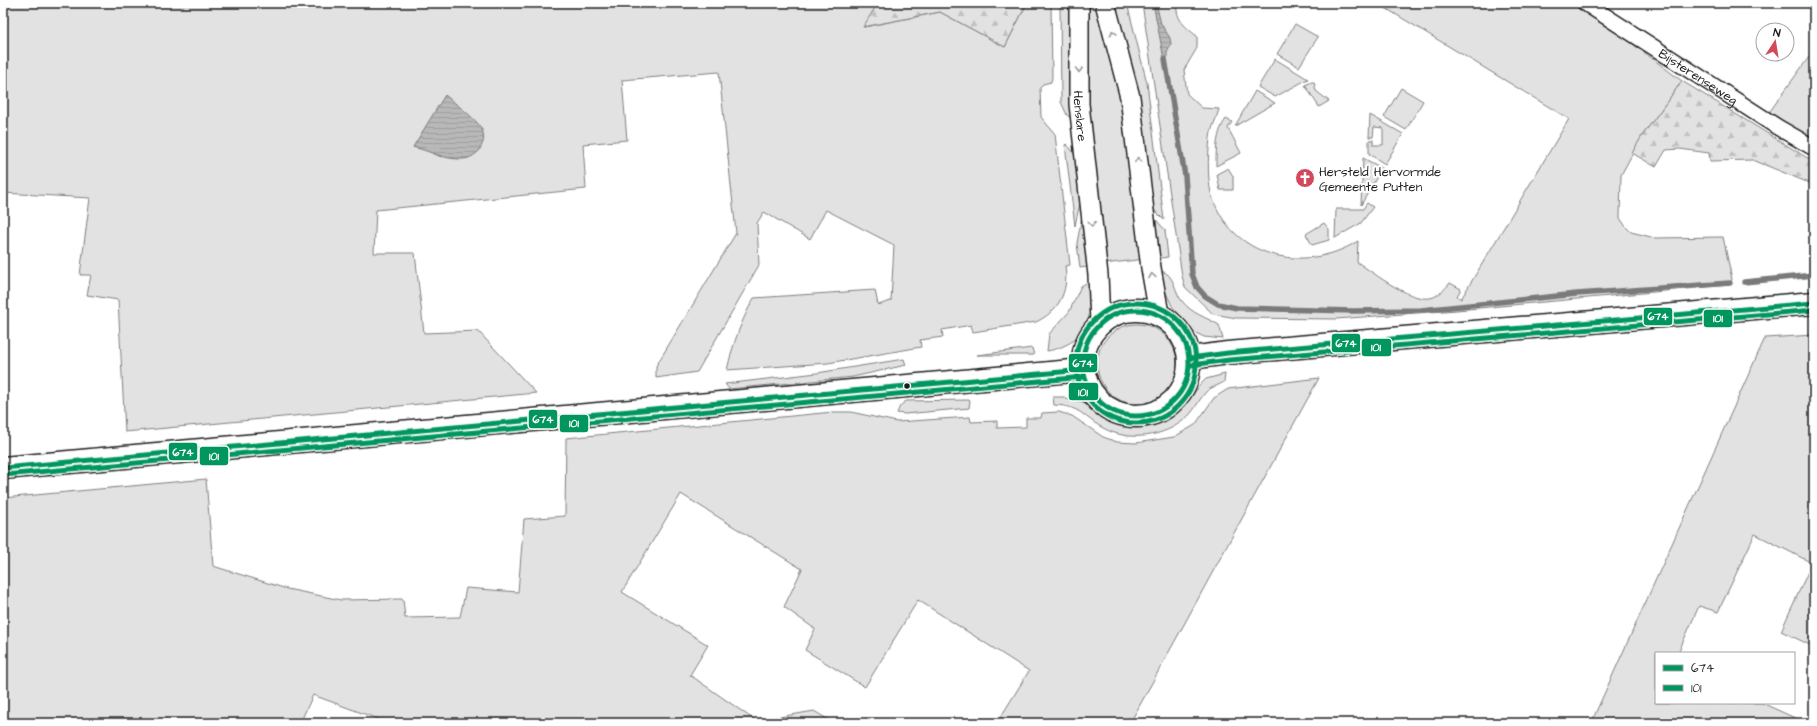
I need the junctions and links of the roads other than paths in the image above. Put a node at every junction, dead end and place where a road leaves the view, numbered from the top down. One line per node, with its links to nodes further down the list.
1 (1079, 3): 7 (street, Henslare, one-way to 7)
2 (1105, 3): 6 (street, one-way to 2)
3 (1585, 3): 4 (street, Bijsterenseweg)
4 (1814, 148)
5 (1814, 303): 8 (main road)
6 (1159, 314): 7 (main road); 8 (main road)
7 (1100, 323): 9 (main road)
8 (1190, 358): 9 (main road)
9 (1083, 370): 10 (main road)
10 (3, 468)

